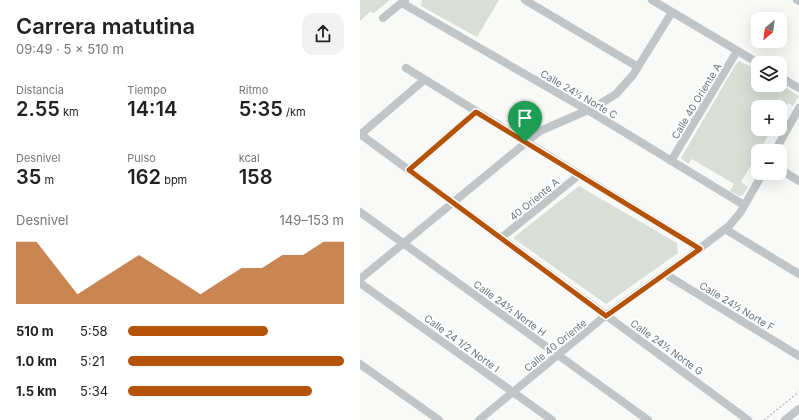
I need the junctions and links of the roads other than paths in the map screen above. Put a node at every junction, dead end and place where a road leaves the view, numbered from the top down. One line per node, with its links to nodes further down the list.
1 (525, 0): 8 (street)
2 (652, 0): 4 (street)
3 (404, 1): 5 (street); 14 (street, Calle 24½ Norte C)
4 (672, 12): 6 (street); 8 (street)
5 (383, 18)
6 (737, 51): 7 (street); 19 (street, Calle 40 Oriente A)
7 (751, 60)
8 (638, 67): 14 (street)
9 (406, 68): 10 (street)
10 (424, 80): 15 (street); 16 (street)
11 (787, 81): 12 (street)
12 (799, 88)
13 (799, 108): 18 (street)
14 (588, 111): 17 (street); 19 (street, Calle 24½ Norte C)
15 (476, 112): 17 (street); 20 (street)
16 (360, 135): 20 (street, Calle 24½ Norte G)
17 (525, 142): 22 (street); 25 (street)
18 (779, 144)
19 (671, 161): 26 (street, Calle 24½ Norte C)
20 (409, 170): 25 (street, Calle 24½ Norte G)
21 (787, 173): 24 (street)
22 (579, 175): 29 (street, 40 Oriente A); 31 (street)
23 (759, 180): 26 (street, Calle 40 Oriente)
24 (799, 181)
25 (452, 202): 29 (street, Calle 24½ Norte G); 30 (street)
26 (744, 205): 28 (street, Calle 40 Oriente)
27 (360, 212): 30 (street, Calle 24½ Norte H)
28 (725, 229): 31 (street, Calle 40 Oriente); 33 (street)
29 (501, 238): 36 (street, Calle 24½ Norte G)
30 (403, 243): 34 (street); 37 (street, Calle 24½ Norte H)
31 (700, 249): 32 (street, Calle 40 Oriente)
32 (665, 274): 36 (street, Calle 40 Oriente); 38 (street, Calle 24½ Norte F)
33 (799, 274)
34 (360, 279)
35 (360, 283): 40 (street, Calle 24 1/2 Norte I)
36 (606, 316): 37 (street, Calle 40 Oriente); 46 (street, Calle 24½ Norte G)
37 (558, 355): 40 (street, Calle 40 Oriente); 45 (street, Calle 24½ Norte H)
38 (799, 356)
39 (360, 364): 42 (street)
40 (513, 392): 43 (street, Calle 40 Oriente); 44 (street, Calle 24 1/2 Norte I)
41 (799, 409): 47 (street)
42 (438, 420)
43 (479, 420)
44 (552, 420)
45 (648, 420)
46 (748, 420)
47 (785, 420)

